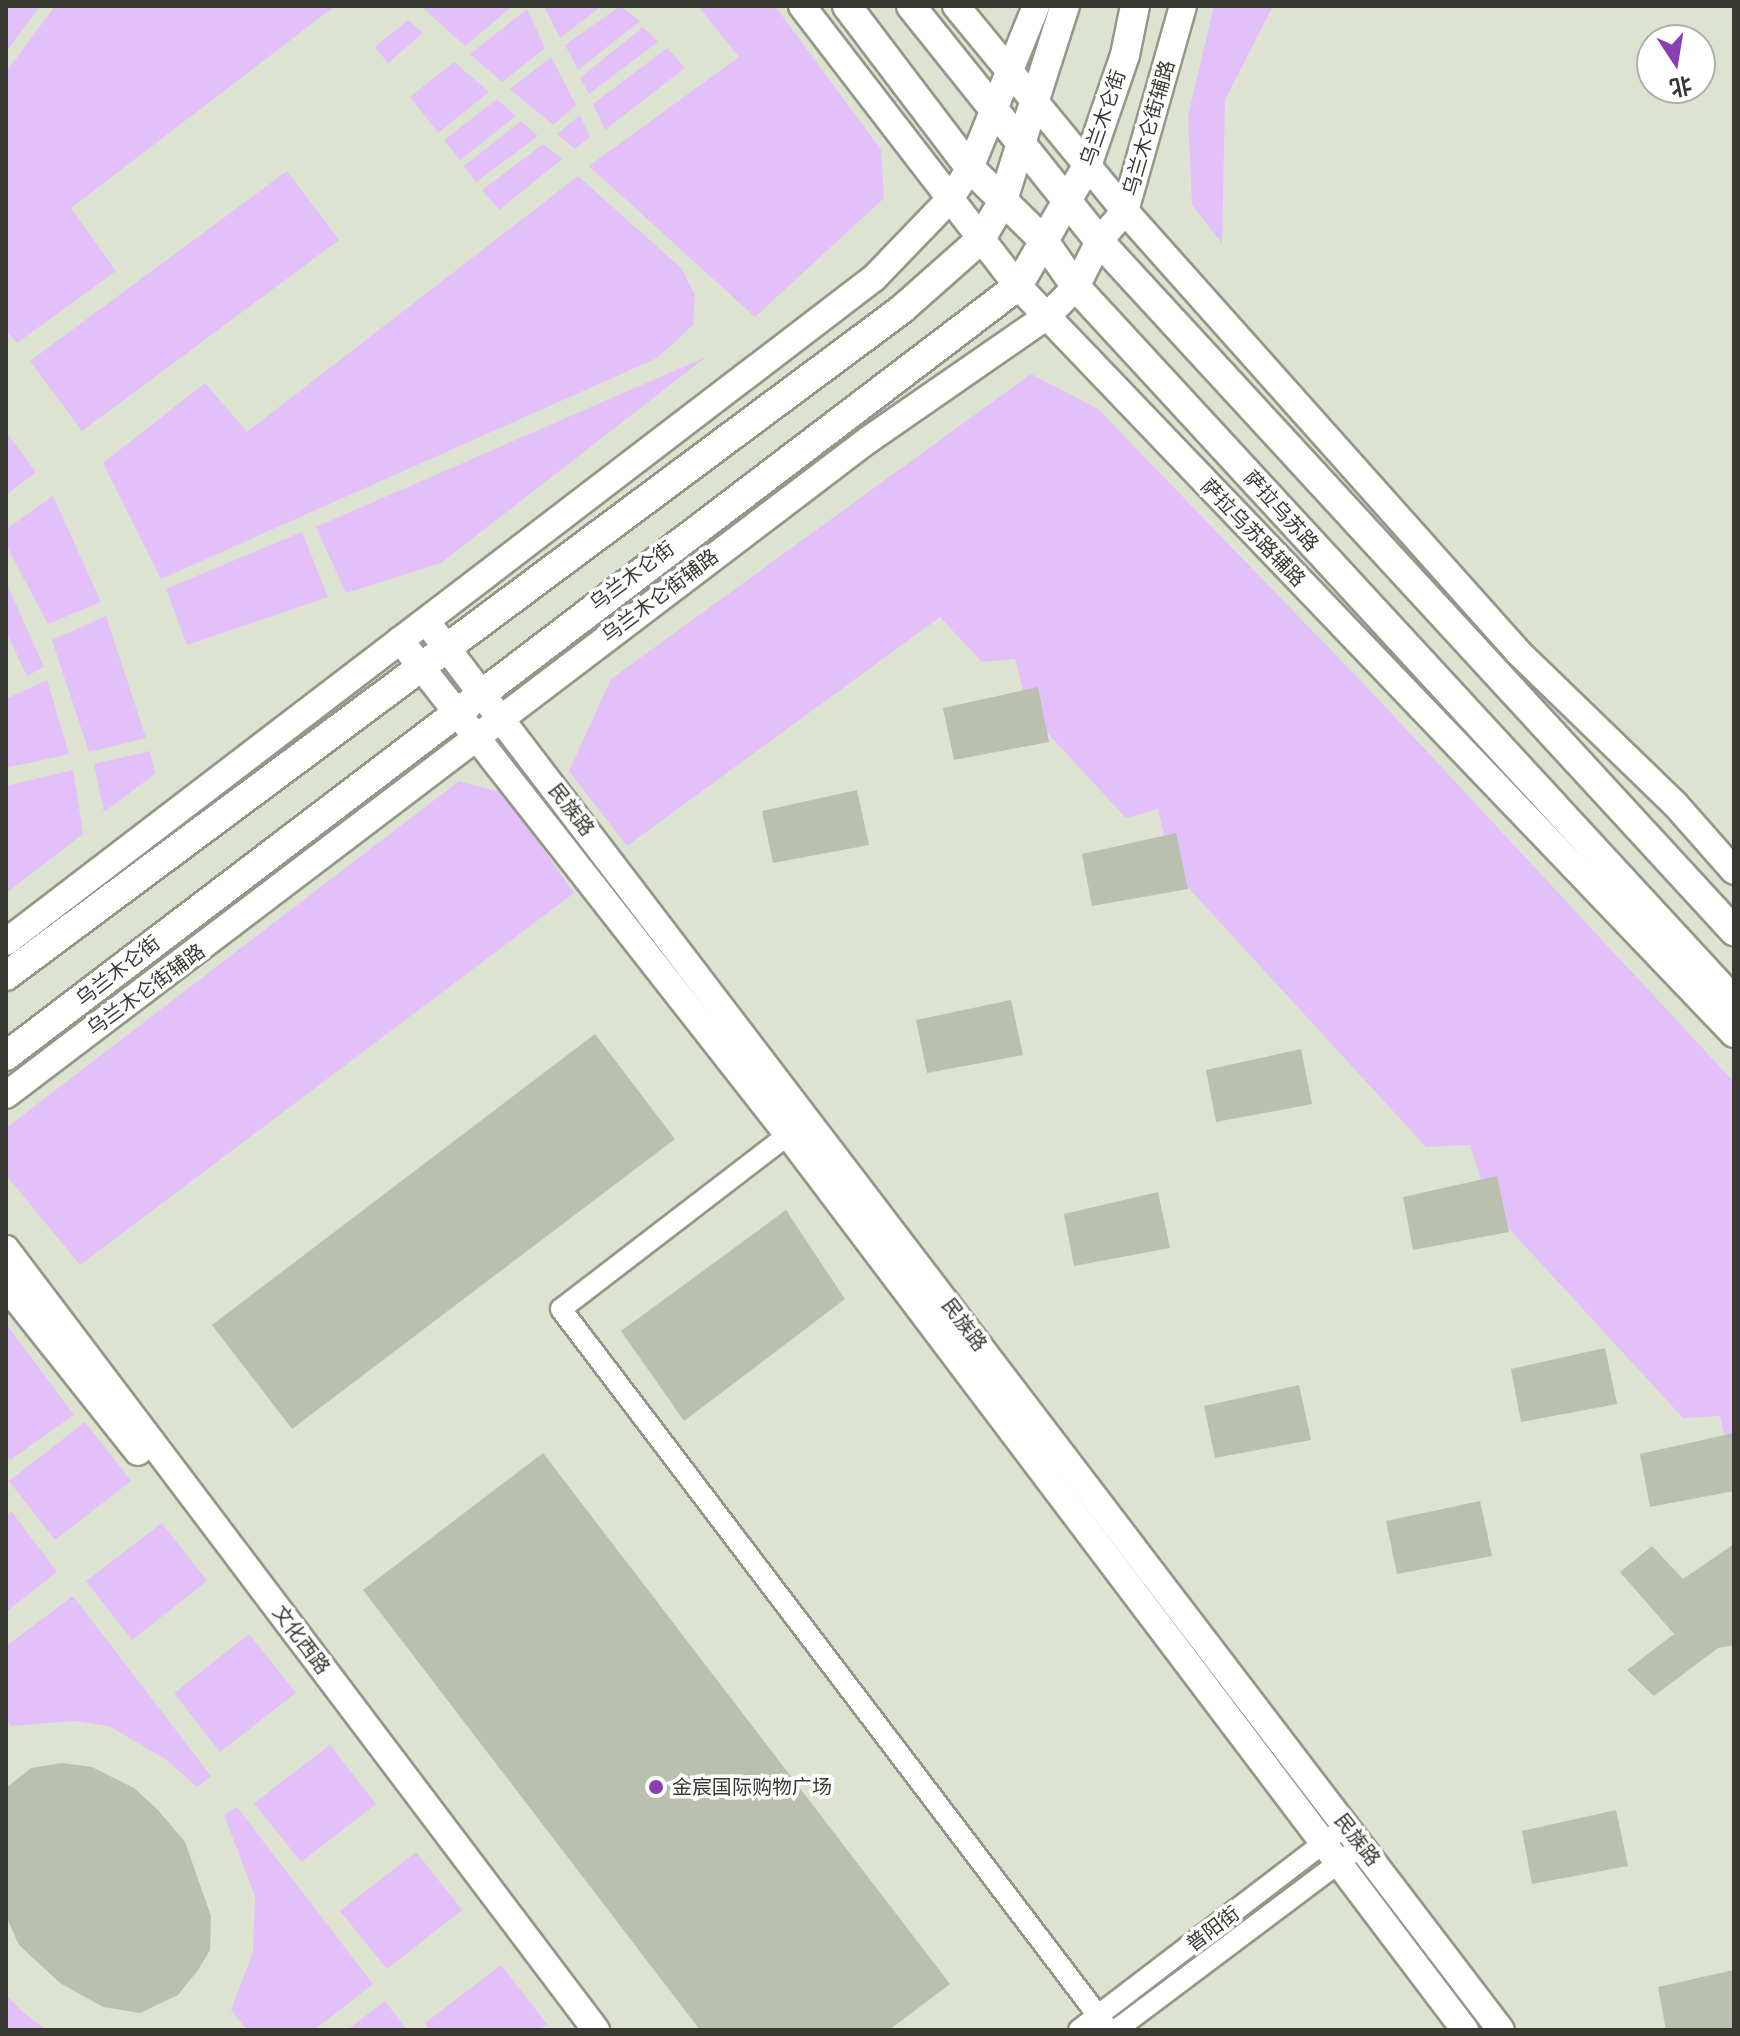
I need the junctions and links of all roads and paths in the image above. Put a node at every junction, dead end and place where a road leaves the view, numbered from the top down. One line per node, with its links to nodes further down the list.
1 (802, 6): 15 (street, 萨拉乌苏路辅路)
2 (847, 6): 14 (main road, 萨拉乌苏路)
3 (911, 6): 11 (main road)
4 (956, 6): 9 (street)
5 (1036, 6): 9 (street)
6 (1065, 6): 10 (main road)
7 (1135, 6): 13 (main road, 乌兰木仑街)
8 (1183, 6): 18 (street, 乌兰木仑街辅路)
9 (1013, 69): 10 (street); 11 (street)
10 (1036, 103): 12 (main road); 13 (street)
11 (994, 115): 12 (main road); 14 (street)
12 (1022, 147): 16 (main road); 17 (main road)
13 (1087, 166): 17 (main road, 乌兰木仑街); 18 (street)
14 (970, 168): 15 (street); 16 (main road, 萨拉乌苏路)
15 (950, 199): 19 (street, 萨拉乌苏路辅路); 25 (street)
16 (1002, 203): 19 (main road); 20 (main road, 萨拉乌苏路)
17 (1069, 204): 20 (main road, 乌兰木仑街); 21 (main road)
18 (1125, 211): 21 (street, 乌兰木仑街辅路); 33 (street)
19 (980, 240): 22 (street, 萨拉乌苏路辅路); 27 (main road)
20 (1044, 241): 22 (main road, 乌兰木仑街); 23 (main road, 萨拉乌苏路)
21 (1099, 241): 23 (street, 乌兰木仑街辅路); 34 (main road)
22 (1018, 286): 24 (street, 萨拉乌苏路辅路); 29 (main road, 乌兰木仑街)
23 (1076, 287): 24 (street, 乌兰木仑街辅路); 37 (main road, 萨拉乌苏路)
24 (1047, 316): 31 (street, 乌兰木仑街辅路); 38 (street, 萨拉乌苏路辅路)
25 (426, 621): 26 (street); 27 (street, 民族路)
26 (400, 640): 28 (street, 民族路); 35 (street)
27 (447, 647): 28 (main road); 29 (street, 民族路)
28 (423, 663): 30 (street, 民族路); 36 (main road)
29 (480, 692): 30 (main road, 乌兰木仑街); 31 (street, 民族路)
30 (458, 710): 32 (street, 民族路); 39 (main road, 乌兰木仑街)
31 (499, 717): 32 (street, 乌兰木仑街辅路); 41 (street, 民族路)
32 (476, 735): 40 (street, 乌兰木仑街辅路); 41 (street, 民族路)
33 (1734, 871)
34 (1734, 931)
35 (6, 942)
36 (6, 976)
37 (1734, 1001)
38 (1734, 1034)
39 (6, 1056)
40 (6, 1095)
41 (798, 1127): 44 (street, 民族路); 46 (street, 民族路); 47 (street)
42 (6, 1249): 49 (street, 文化西路)
43 (6, 1286): 48 (street, 文化西路)
44 (1344, 1825): 45 (street, 民族路); 46 (street, 普阳街)
45 (1361, 1846): 46 (street, 普阳街); 53 (street, 民族路)
46 (1330, 1853): 47 (street, 普阳街); 51 (street, 普阳街); 52 (street, 民族路)
47 (1103, 2023): 50 (street, 普阳街)
48 (574, 2030)
49 (596, 2030)
50 (1079, 2030)
51 (1116, 2030)
52 (1465, 2030)
53 (1501, 2030)

